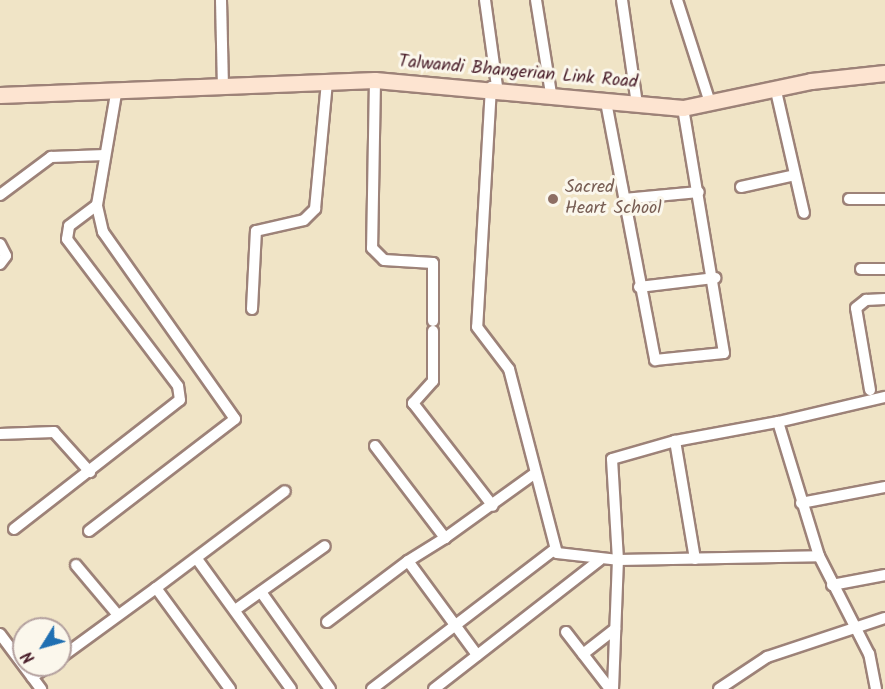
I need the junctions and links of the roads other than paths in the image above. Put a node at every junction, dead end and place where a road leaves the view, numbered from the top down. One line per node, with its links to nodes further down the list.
1 (221, 0): 10 (street)
2 (485, 0): 9 (street)
3 (536, 0): 14 (street)
4 (622, 0): 17 (street)
5 (676, 0): 16 (street)
6 (885, 73): 11 (street, Talwandi Bhangerian Link Road)
7 (375, 80): 8 (street, Talwandi Bhangerian Link Road); 9 (street, Talwandi Bhangerian Link Road); 48 (street)
8 (327, 83): 10 (street, Talwandi Bhangerian Link Road); 36 (street)
9 (494, 87): 14 (street, Talwandi Bhangerian Link Road); 44 (street)
10 (223, 89): 13 (street, Talwandi Bhangerian Link Road)
11 (776, 91): 16 (street, Talwandi Bhangerian Link Road); 20 (street)
12 (0, 94): 13 (street, Talwandi Bhangerian Link Road)
13 (116, 94): 19 (street)
14 (551, 94): 15 (street, Talwandi Bhangerian Link Road)
15 (606, 102): 17 (street, Talwandi Bhangerian Link Road); 24 (street)
16 (710, 103): 18 (street, Talwandi Bhangerian Link Road)
17 (637, 104): 18 (street, Talwandi Bhangerian Link Road)
18 (683, 108): 22 (street)
19 (105, 155): 23 (street); 27 (street)
20 (795, 175): 21 (street); 28 (street)
21 (741, 187)
22 (699, 192): 24 (street); 33 (street)
23 (0, 195)
24 (624, 199): 34 (street)
25 (849, 199): 26 (street)
26 (885, 199)
27 (97, 205): 43 (street); 50 (street)
28 (804, 213)
29 (0, 244): 30 (street)
30 (0, 264)
31 (861, 268): 32 (street)
32 (885, 269)
33 (715, 278): 34 (street); 34 (street)
34 (639, 287)
35 (885, 299): 37 (street)
36 (252, 309)
37 (870, 390)
38 (885, 397): 39 (street)
39 (778, 422): 41 (street); 47 (street)
40 (0, 434): 43 (street)
41 (675, 441): 56 (street); 58 (street)
42 (375, 446): 51 (street)
43 (90, 472): 49 (street)
44 (534, 474): 48 (street); 53 (street)
45 (885, 488): 47 (street)
46 (285, 491): 55 (street)
47 (801, 503): 54 (street)
48 (493, 506): 51 (street)
49 (14, 529)
50 (89, 531)
51 (445, 538): 59 (street)
52 (325, 546): 64 (street)
53 (555, 549): 57 (street); 69 (street)
54 (819, 556): 56 (street); 62 (street)
55 (197, 559): 63 (street); 65 (street)
56 (695, 559): 58 (street)
57 (600, 560): 58 (street); 77 (street)
58 (618, 560): 71 (street)
59 (408, 561): 68 (street); 69 (street)
60 (76, 565): 66 (street)
61 (885, 574): 62 (street)
62 (832, 585): 70 (street)
63 (156, 588): 66 (street); 80 (street)
64 (261, 592): 65 (street); 82 (street)
65 (235, 610): 81 (street)
66 (118, 615): 74 (street)
67 (885, 618): 70 (street)
68 (327, 622)
69 (453, 624): 77 (street); 83 (street)
70 (855, 625): 86 (street); 87 (street)
71 (615, 629): 76 (street); 85 (street)
72 (566, 632): 76 (street)
73 (0, 634): 75 (street)
74 (72, 649)
75 (12, 650)
76 (583, 654): 85 (street)
77 (477, 655): 84 (street)
78 (32, 677): 79 (street)
79 (40, 689)
80 (230, 689)
81 (291, 689)
82 (330, 689)
83 (372, 689)
84 (434, 689)
85 (611, 689)
86 (719, 689)
87 (876, 689)

